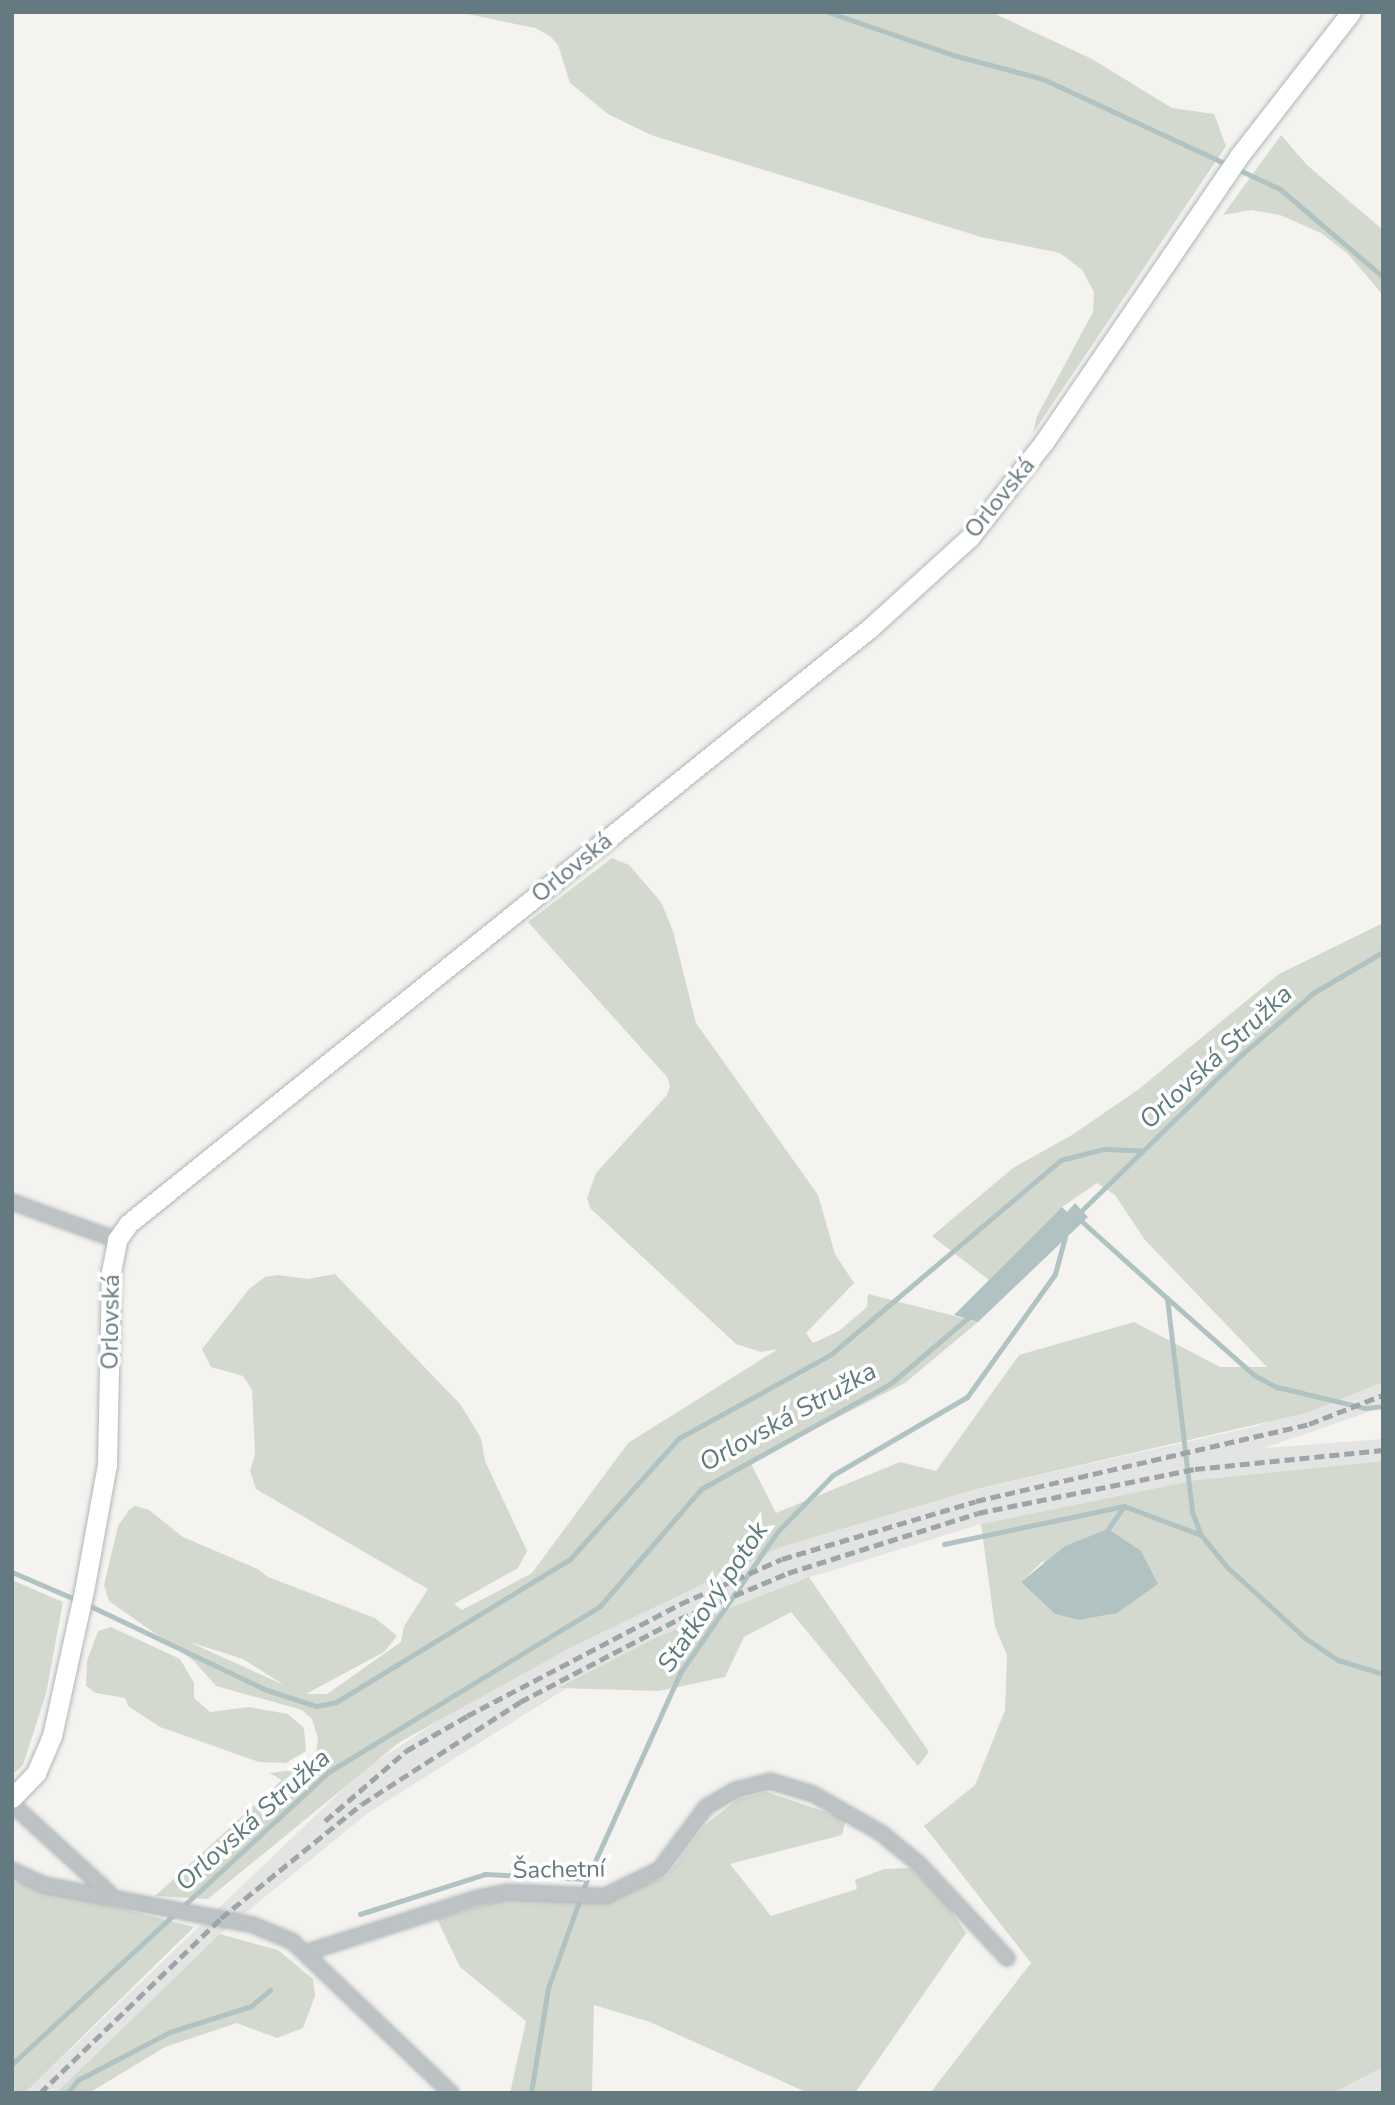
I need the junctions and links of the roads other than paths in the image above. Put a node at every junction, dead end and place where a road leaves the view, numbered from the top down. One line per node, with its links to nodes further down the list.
1 (1351, 12): 3 (main road, Orlovská)
2 (12, 1202): 3 (street)
3 (117, 1240): 4 (main road, Orlovská)
4 (12, 1798)
5 (12, 1804): 7 (street)
6 (12, 1870): 7 (street)
7 (110, 1894): 8 (street)
8 (308, 1952): 9 (street, Šachetní); 10 (street)
9 (1007, 1958)
10 (451, 2093)

